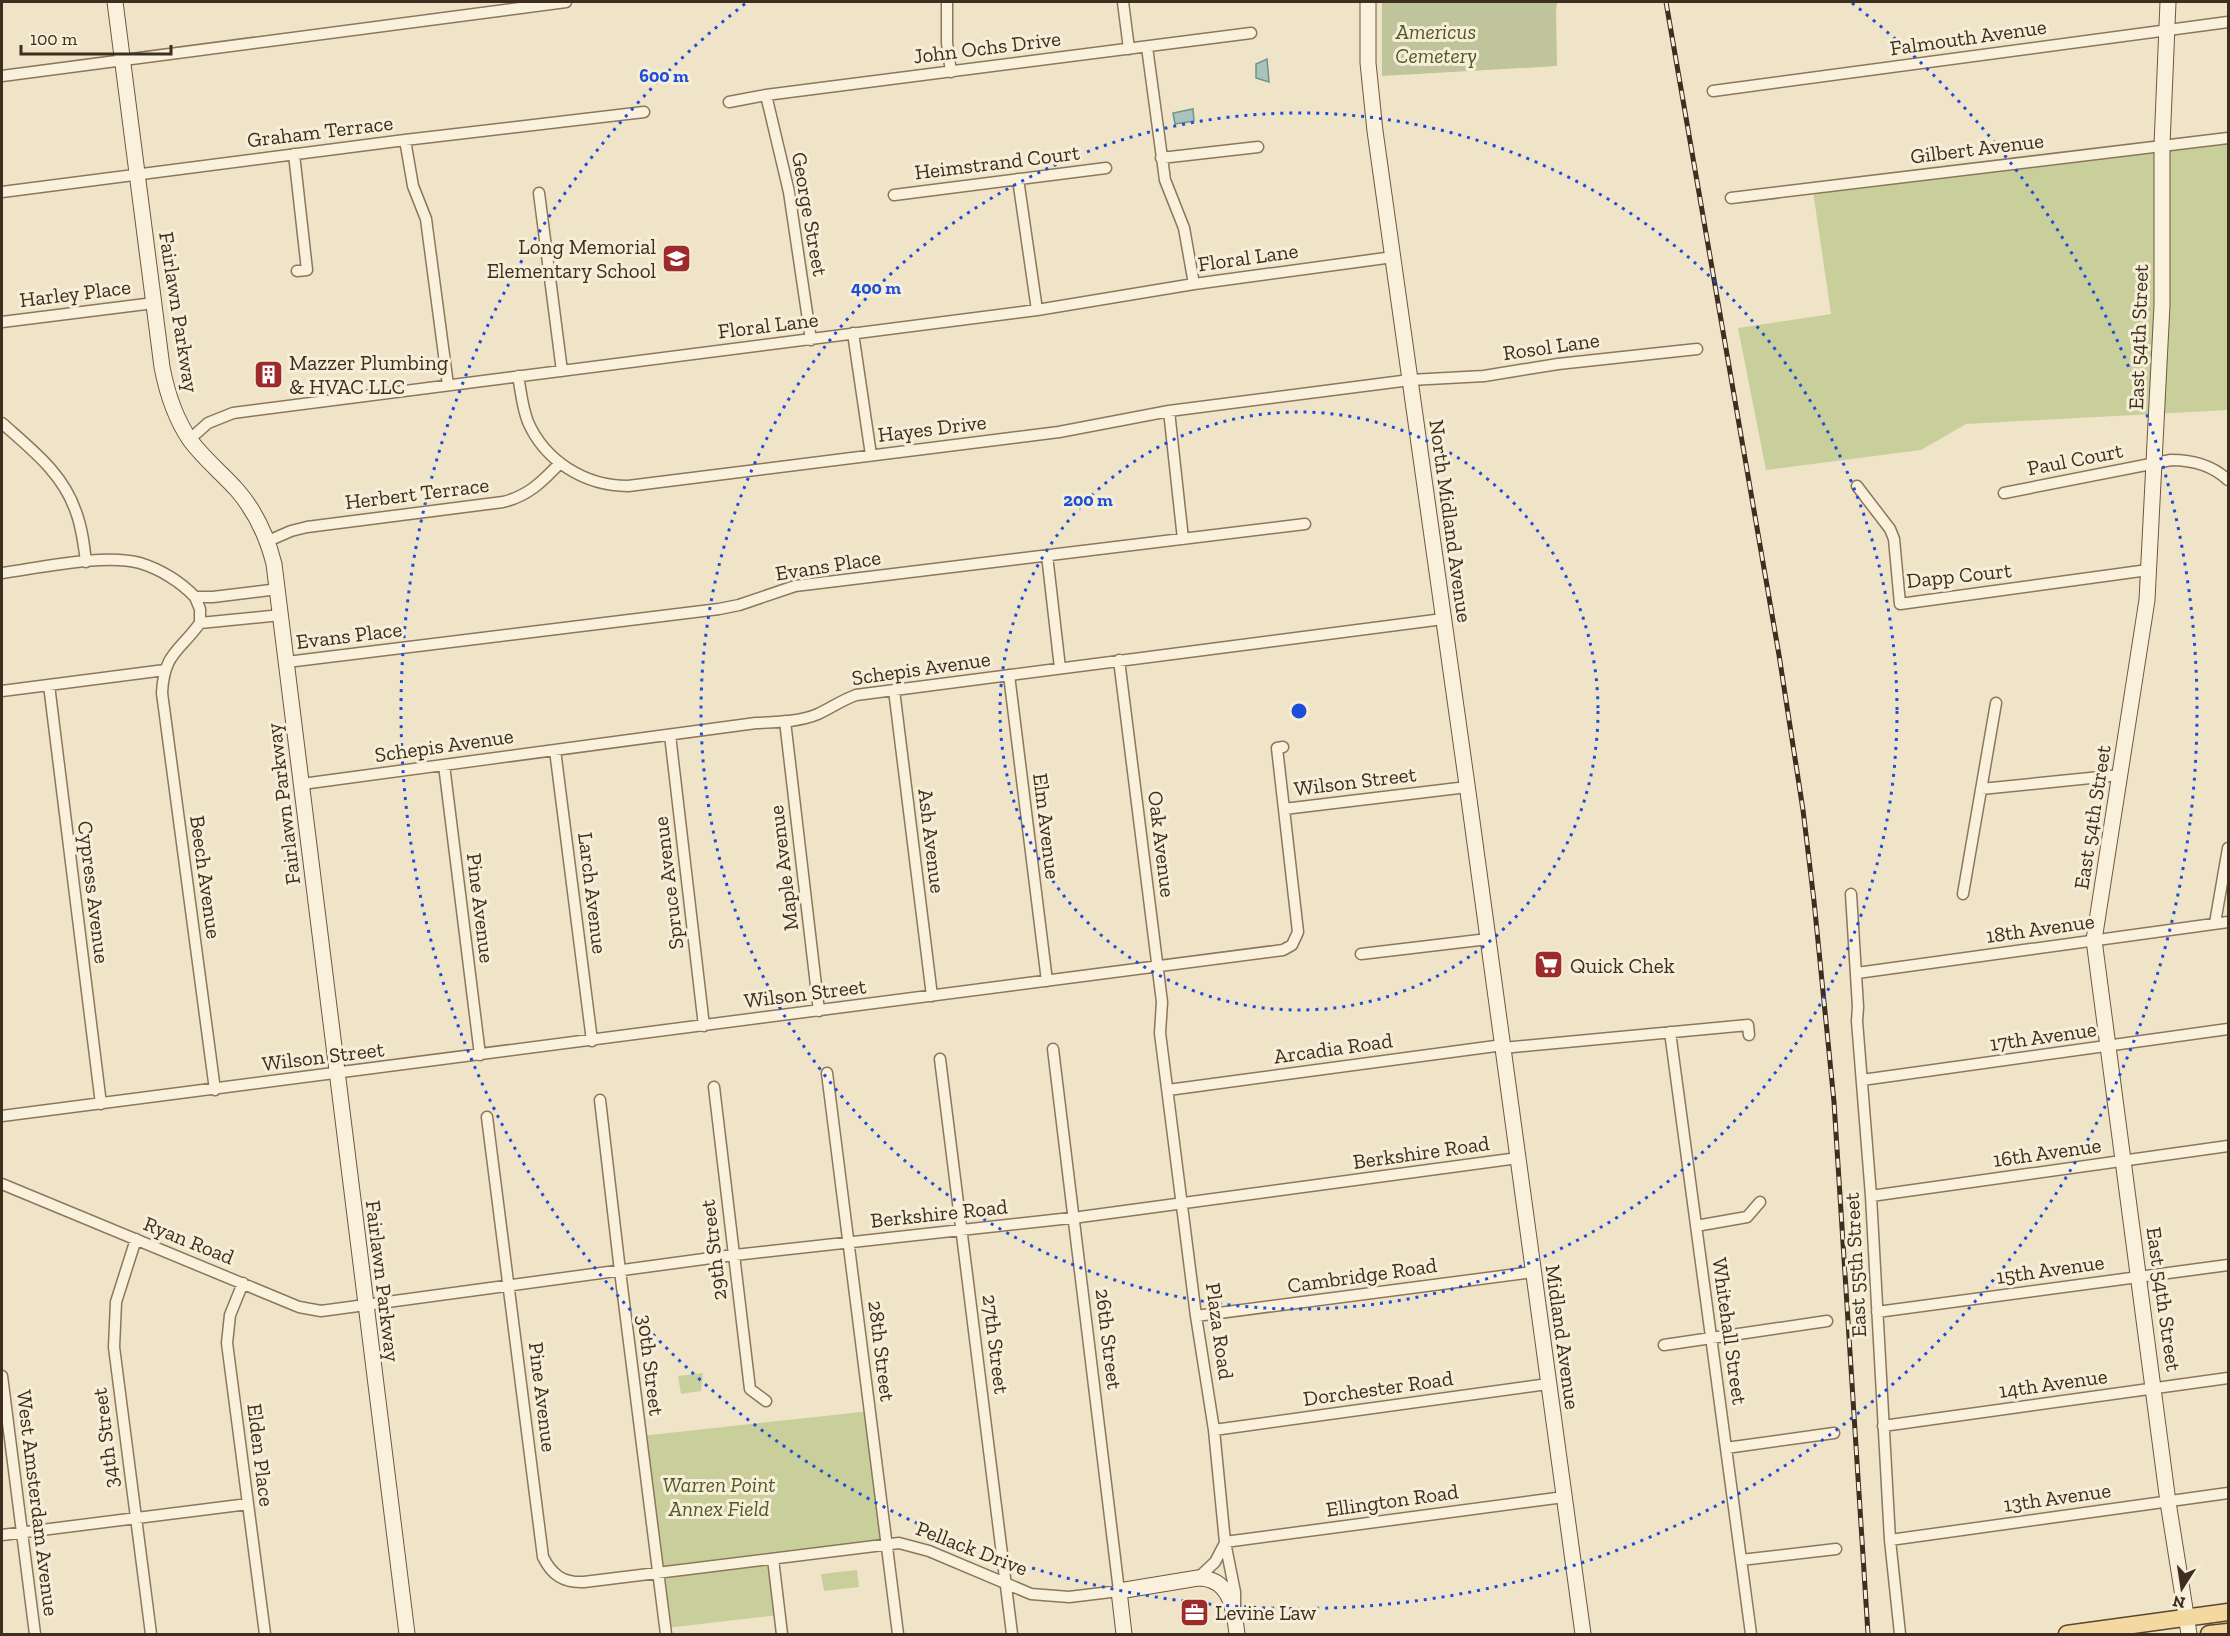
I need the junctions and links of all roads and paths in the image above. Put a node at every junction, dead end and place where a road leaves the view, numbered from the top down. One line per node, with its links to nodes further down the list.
1 (115, 2): 12 (street, Fairlawn Parkway)
2 (566, 2): 12 (street)
3 (947, 2): 13 (street)
4 (1124, 2): 11 (street)
5 (1368, 2): 32 (street, North Midland Avenue)
6 (2168, 2): 8 (street, East 54th Street)
7 (2229, 22): 8 (street, Falmouth Avenue)
8 (2168, 30): 15 (street, Falmouth Avenue); 21 (street, East 54th Street)
9 (1251, 33): 10 (street, John Ochs Drive)
10 (1147, 47): 11 (street, John Ochs Drive); 24 (street)
11 (1129, 49): 13 (street, John Ochs Drive)
12 (123, 61): 14 (street); 26 (street, Fairlawn Parkway)
13 (951, 72): 16 (street, John Ochs Drive)
14 (2, 76)
15 (1713, 91)
16 (766, 95): 17 (street, John Ochs Drive); 39 (street, George Street)
17 (729, 102)
18 (644, 112): 20 (street, Graham Terrace)
19 (2229, 138): 21 (street, Gilbert Avenue)
20 (405, 140): 23 (street, Graham Terrace); 44 (street)
21 (2162, 145): 31 (street, Gilbert Avenue); 50 (street, East 54th Street)
22 (1258, 147): 24 (street)
23 (294, 154): 26 (street, Graham Terrace); 33 (street)
24 (1161, 158): 34 (street)
25 (1106, 168): 27 (street, Heimstrand Court)
26 (137, 174): 28 (street, Graham Terrace); 35 (street, Fairlawn Parkway)
27 (1018, 179): 30 (street, Heimstrand Court); 36 (street)
28 (2, 192)
29 (539, 193): 41 (street)
30 (894, 195)
31 (1731, 198)
32 (1393, 257): 34 (street, Floral Lane); 43 (street, North Midland Avenue)
33 (297, 271)
34 (1194, 284): 36 (street, Floral Lane)
35 (154, 303): 37 (street, Harley Place); 47 (street, Fairlawn Parkway)
36 (1037, 310): 38 (street, Floral Lane)
37 (2, 321)
38 (853, 333): 39 (street, Floral Lane); 48 (street)
39 (811, 340): 41 (street, Floral Lane)
40 (1697, 349): 43 (street, Rosol Lane)
41 (562, 370): 42 (street, Floral Lane)
42 (518, 376): 44 (street, Floral Lane); 49 (street, Hayes Drive)
43 (1410, 380): 45 (street, Hayes Drive); 64 (street, North Midland Avenue)
44 (448, 385): 47 (street, Floral Lane)
45 (1169, 411): 48 (street, Hayes Drive); 55 (street)
46 (2, 423): 58 (street)
47 (190, 440): 56 (street, Fairlawn Parkway)
48 (871, 455): 49 (street, Hayes Drive)
49 (560, 463): 56 (street, Herbert Terrace)
50 (2154, 463): 51 (street, Paul Court); 53 (street, Paul Court); 59 (street, East 54th Street)
51 (2229, 480)
52 (1857, 486): 59 (street, Dapp Court)
53 (2004, 493)
54 (1305, 524): 55 (street, Evans Place)
55 (1183, 539): 57 (street, Evans Place)
56 (268, 542): 61 (street, Fairlawn Parkway)
57 (1047, 555): 67 (street, Evans Place); 68 (street)
58 (86, 562): 60 (street); 62 (street)
59 (2148, 570): 80 (street, East 54th Street)
60 (2, 573)
61 (278, 589): 62 (street); 63 (street, Fairlawn Parkway)
62 (195, 597): 65 (street)
63 (280, 615): 65 (street); 67 (street, Fairlawn Parkway)
64 (1443, 619): 66 (street, Schepis Avenue); 82 (street, North Midland Avenue)
65 (200, 623): 69 (street)
66 (1119, 660): 68 (street, Schepis Avenue); 93 (street, Oak Avenue)
67 (287, 662): 81 (street, Fairlawn Parkway)
68 (1060, 668): 70 (street, Schepis Avenue)
69 (165, 670): 71 (street); 113 (street, Beech Avenue)
70 (1009, 675): 72 (street, Schepis Avenue); 95 (street, Elm Avenue)
71 (49, 685): 73 (street); 116 (street, Cypress Avenue)
72 (894, 690): 75 (street, Schepis Avenue); 96 (street, Ash Avenue)
73 (2, 691)
74 (1996, 703): 83 (street)
75 (785, 721): 76 (street, Schepis Avenue); 97 (street, Maple Avenue)
76 (670, 735): 78 (street, Schepis Avenue); 98 (street, Spruce Avenue)
77 (1283, 747): 84 (street)
78 (555, 750): 79 (street, Schepis Avenue); 103 (street, Larch Avenue)
79 (444, 765): 81 (street, Schepis Avenue); 107 (street, Pine Avenue)
80 (2120, 775): 83 (street); 91 (street, East 54th Street)
81 (302, 784): 110 (street, Fairlawn Parkway)
82 (1467, 787): 84 (street, Wilson Street); 90 (street, North Midland Avenue)
83 (1981, 789): 87 (street)
84 (1284, 809): 93 (street, Wilson Street)
85 (2229, 848): 89 (street)
86 (1851, 894): 94 (street, East 55th Street)
87 (1964, 894)
88 (2229, 921): 89 (street, 18th Avenue)
89 (2216, 923): 91 (street, 18th Avenue)
90 (1488, 939): 92 (street); 105 (street, North Midland Avenue)
91 (2094, 940): 94 (street, 18th Avenue); 104 (street, East 54th Street)
92 (1361, 954)
93 (1158, 967): 95 (street, Wilson Street); 101 (street, Oak Avenue)
94 (1857, 973): 111 (street, East 55th Street)
95 (1047, 981): 96 (street, Wilson Street)
96 (932, 996): 97 (street, Wilson Street)
97 (819, 1011): 98 (street, Wilson Street)
98 (704, 1026): 103 (street, Wilson Street)
99 (2229, 1029): 104 (street, 17th Avenue)
100 (1670, 1032): 102 (street, Arcadia Road); 105 (street, Arcadia Road); 127 (street, Whitehall Street)
101 (1160, 1033): 114 (street, Plaza Road)
102 (1749, 1035)
103 (592, 1041): 107 (street, Wilson Street)
104 (2108, 1046): 111 (street, 17th Avenue); 121 (street, East 54th Street)
105 (1503, 1047): 114 (street, Arcadia Road); 120 (street, Midland Avenue)
106 (1053, 1049): 126 (street, 26th Street)
107 (480, 1055): 110 (street, Wilson Street)
108 (940, 1059): 128 (street, 27th Street)
109 (826, 1073): 130 (street, 28th Street)
110 (337, 1074): 113 (street, Wilson Street); 138 (street, Fairlawn Parkway)
111 (1862, 1080): 123 (street, East 55th Street)
112 (714, 1087): 131 (street, 29th Street)
113 (215, 1090): 116 (street, Wilson Street)
114 (1168, 1090): 125 (street, Plaza Road)
115 (600, 1100): 133 (street, 30th Street)
116 (101, 1104): 117 (street, Wilson Street)
117 (2, 1116)
118 (487, 1117): 137 (street, Pine Avenue)
119 (2229, 1146): 121 (street, 16th Avenue)
120 (1518, 1158): 125 (street, Berkshire Road); 134 (street, Midland Avenue)
121 (2124, 1161): 123 (street, 16th Avenue); 135 (street, East 54th Street)
122 (2, 1184): 129 (street, Ryan Road)
123 (1871, 1196): 139 (street, East 55th Street)
124 (1760, 1202): 127 (street)
125 (1182, 1203): 126 (street, Berkshire Road); 140 (street, Plaza Road)
126 (1072, 1217): 128 (street, Berkshire Road); 169 (street, 26th Street)
127 (1696, 1226): 142 (street, Whitehall Street)
128 (962, 1230): 130 (street, Berkshire Road); 168 (street, 27th Street)
129 (136, 1239): 136 (street, Ryan Road); 157 (street, 34th Street)
130 (848, 1243): 131 (street, Berkshire Road); 162 (street, 28th Street)
131 (733, 1255): 133 (street, Berkshire Road); 148 (street, 29th Street)
132 (2229, 1264): 135 (street, 15th Avenue)
133 (620, 1271): 137 (street, Berkshire Road); 166 (street, 30th Street)
134 (1533, 1272): 140 (street, Cambridge Road); 146 (street, Midland Avenue)
135 (2139, 1277): 139 (street, 15th Avenue); 147 (street, East 54th Street)
136 (243, 1283): 138 (street, Ryan Road); 156 (street, Elden Place)
137 (509, 1286): 138 (street, Berkshire Road); 166 (street, Pine Avenue)
138 (365, 1306): 177 (street, Fairlawn Parkway)
139 (1877, 1312): 149 (street, East 55th Street)
140 (1197, 1317): 150 (street, Plaza Road)
141 (1827, 1321): 142 (street)
142 (1712, 1337): 143 (street); 152 (street, Whitehall Street)
143 (1664, 1345)
144 (2, 1376): 158 (street, West Amsterdam Avenue)
145 (2229, 1378): 147 (street, 14th Avenue)
146 (1548, 1384): 150 (street, Dorchester Road); 154 (street, Midland Avenue)
147 (2155, 1388): 149 (street, 14th Avenue); 155 (street, East 54th Street)
148 (766, 1401)
149 (1883, 1426): 160 (street, East 55th Street)
150 (1214, 1430): 161 (street, Plaza Road)
151 (1834, 1433): 152 (street)
152 (1726, 1448): 165 (street, Whitehall Street)
153 (2229, 1493): 155 (street, 13th Avenue)
154 (1564, 1497): 161 (street, Ellington Road); 183 (street, Midland Avenue)
155 (2168, 1502): 160 (street, 13th Avenue); 171 (street, East 54th Street)
156 (248, 1504): 157 (street); 176 (street, Elden Place)
157 (134, 1518): 158 (street); 175 (street, 34th Street)
158 (22, 1532): 159 (street); 174 (street, West Amsterdam Avenue)
159 (2, 1534)
160 (1890, 1540): 185 (street, East 55th Street)
161 (1225, 1542): 167 (street); 172 (street, Plaza Road)
162 (888, 1544): 164 (street, Pellack Drive); 168 (street, Pellack Drive); 180 (street, 28th Street)
163 (1836, 1549): 165 (street)
164 (773, 1559): 166 (street, Pellack Drive); 179 (street)
165 (1741, 1560): 184 (street, Whitehall Street)
166 (658, 1572): 178 (street, 30th Street)
167 (1198, 1578): 169 (street, Pellack Drive); 172 (street)
168 (1006, 1584): 169 (street, Pellack Drive); 181 (street, 27th Street)
169 (1119, 1591): 182 (street, 26th Street)
170 (2229, 1612): 171 (main road)
171 (2188, 1626): 186 (main road)
172 (1236, 1628)
173 (2229, 1632): 187 (main road)
174 (35, 1635)
175 (150, 1635)
176 (265, 1635)
177 (407, 1635)
178 (666, 1635)
179 (782, 1635)
180 (898, 1635)
181 (1012, 1635)
182 (1124, 1635)
183 (1583, 1635)
184 (1751, 1635)
185 (1900, 1635)
186 (2067, 1635)
187 (2209, 1635)

